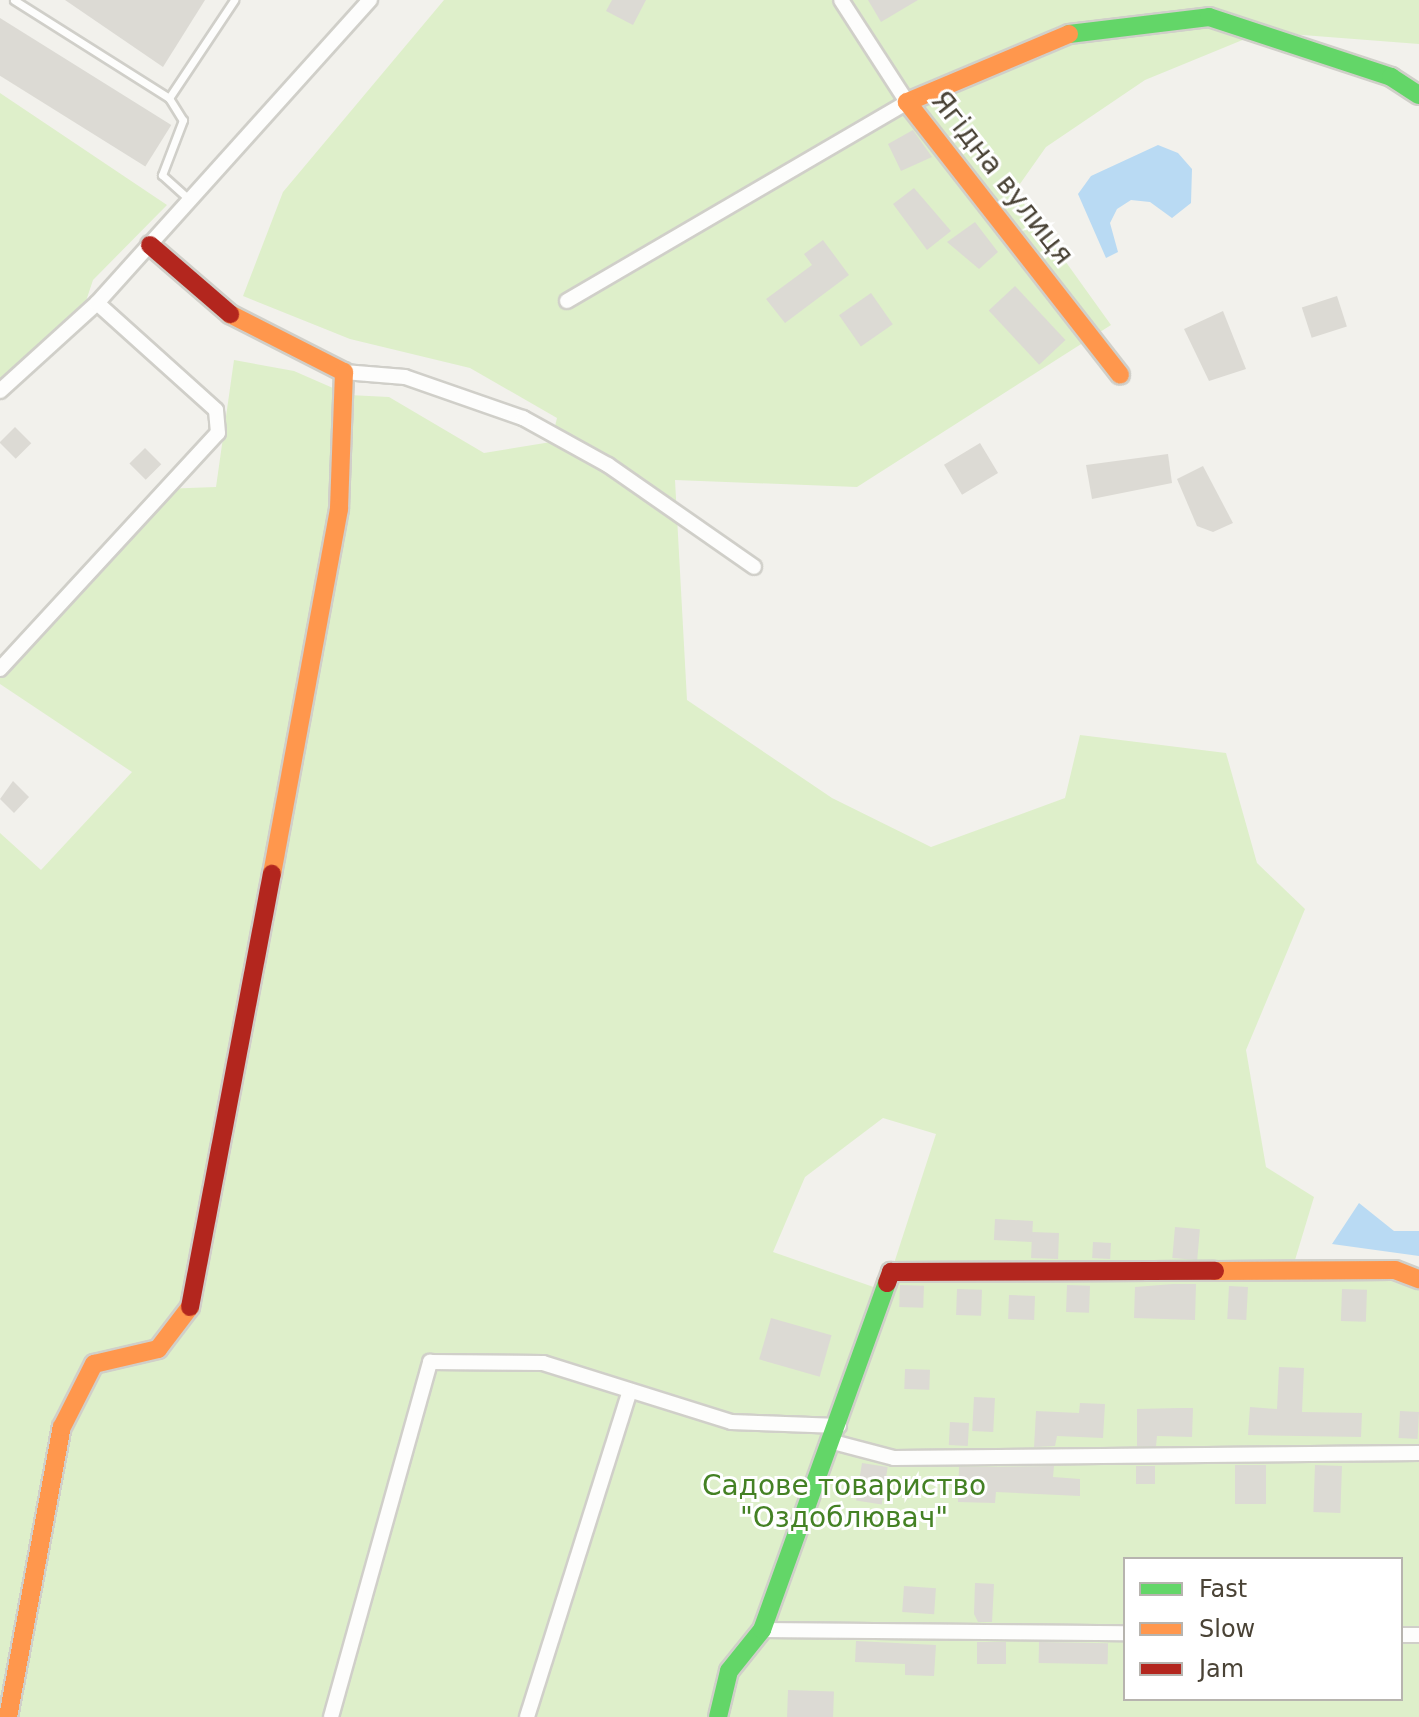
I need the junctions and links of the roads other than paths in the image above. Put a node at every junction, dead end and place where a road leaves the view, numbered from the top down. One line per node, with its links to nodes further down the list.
1 (14, 0): 6 (lane)
2 (234, 0): 6 (lane)
3 (370, 0): 8 (street)
4 (841, 0): 7 (street)
5 (1419, 95): 7 (street, Ягідна вулиця)
6 (169, 98): 8 (lane)
7 (907, 102): 10 (street); 13 (street, Ягідна вулиця)
8 (190, 200): 9 (street)
9 (150, 245): 11 (street); 12 (street)
10 (567, 301)
11 (97, 303): 14 (street); 16 (street)
12 (344, 372): 15 (street); 23 (street)
13 (1120, 375)
14 (0, 391)
15 (754, 567)
16 (0, 669)
17 (1419, 1279): 19 (street)
18 (630, 1391): 19 (street); 24 (street); 25 (street)
19 (836, 1434): 20 (street); 21 (street)
20 (1419, 1453)
21 (762, 1630): 22 (street); 26 (street)
22 (1123, 1633)
23 (8, 1717)
24 (331, 1717)
25 (527, 1717)
26 (718, 1717)

